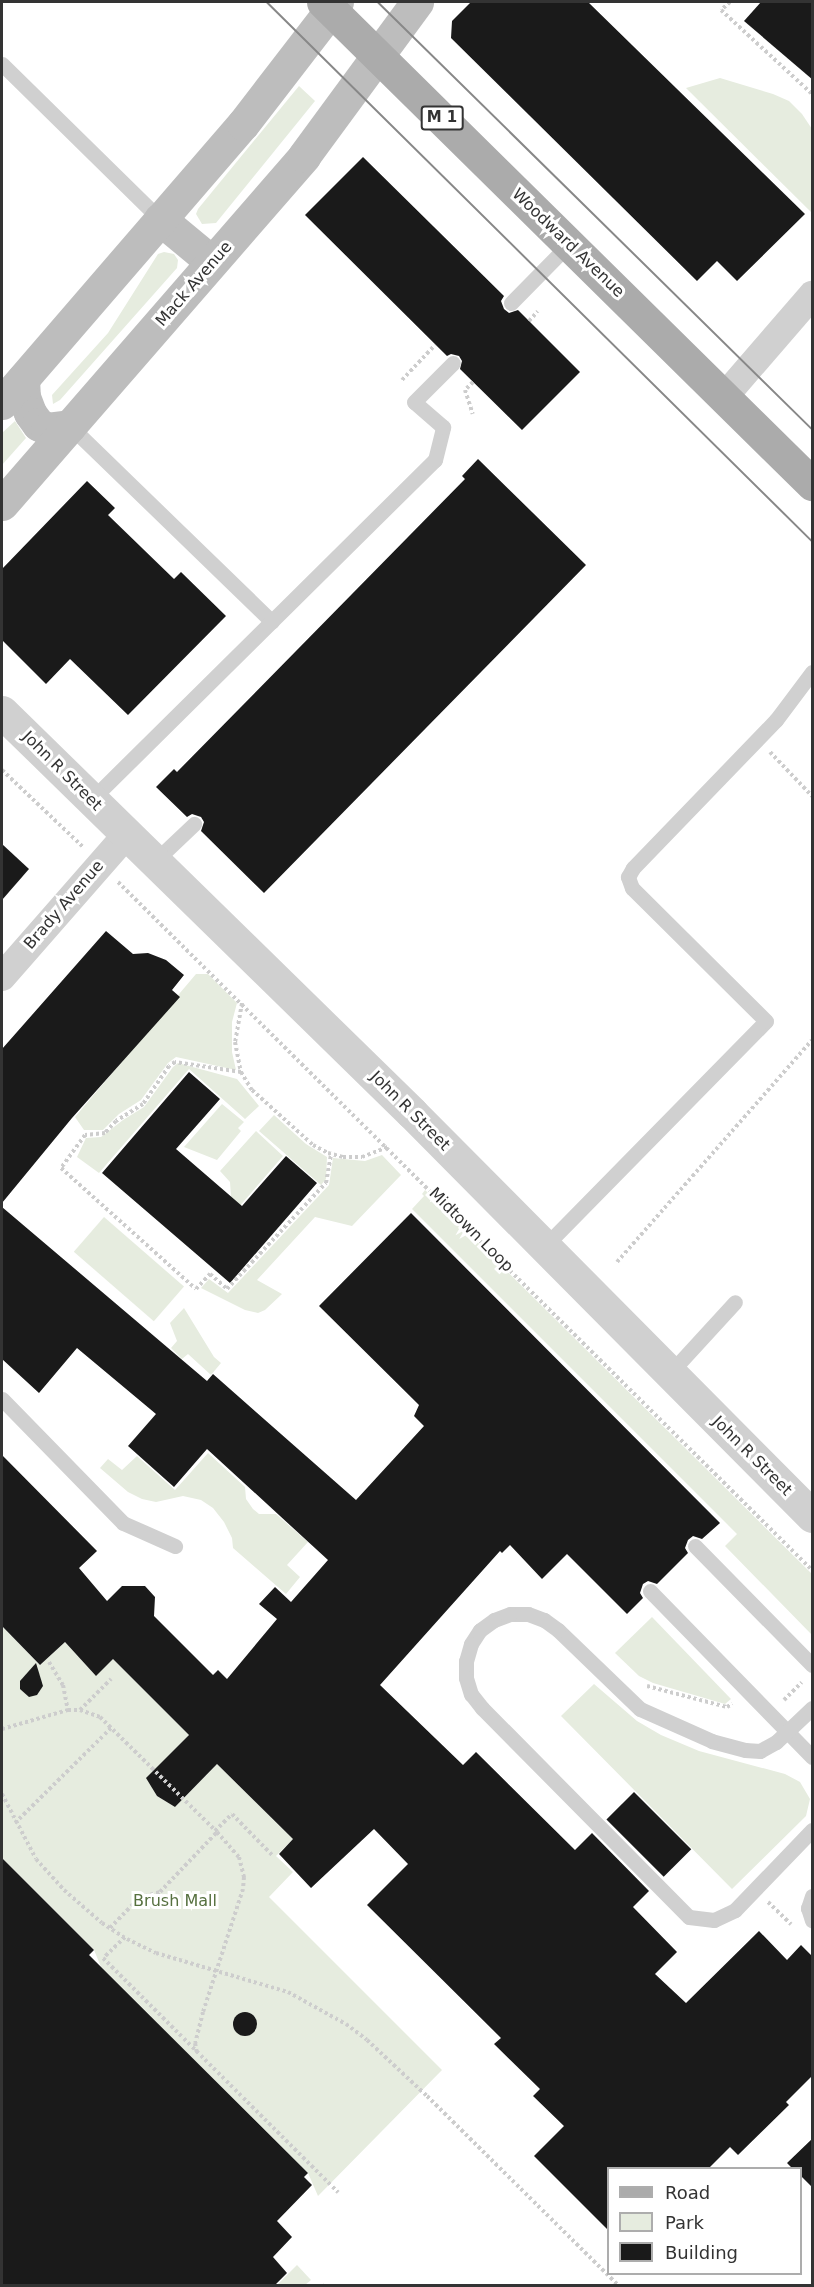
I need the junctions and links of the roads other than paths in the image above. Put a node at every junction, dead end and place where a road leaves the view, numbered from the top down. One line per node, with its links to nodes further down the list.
1 (417, 2): 3 (main road, Mack Avenue)
2 (330, 4): 3 (main road, Woodward Avenue / M 1); 5 (main road)
3 (378, 57): 6 (main road, Woodward Avenue / M 1); 7 (main road, Mack Avenue)
4 (2, 64): 5 (lane)
5 (160, 219): 7 (main road); 11 (main road)
6 (569, 244): 9 (lane); 12 (main road, Woodward Avenue / M 1)
7 (212, 262): 13 (main road, Mack Avenue)
8 (813, 295): 12 (street)
9 (511, 303)
10 (453, 363): 16 (lane)
11 (12, 391): 13 (main road)
12 (724, 397): 14 (main road, Woodward Avenue / M 1)
13 (70, 426): 15 (main road, Mack Avenue); 16 (lane)
14 (813, 484)
15 (2, 504)
16 (272, 622): 19 (lane)
17 (813, 672): 24 (lane)
18 (2, 711): 19 (street, John R Street)
19 (91, 800): 21 (street, John R Street)
20 (194, 824): 22 (lane)
21 (127, 834): 22 (street, John R Street); 23 (street, Brady Avenue)
22 (155, 861): 24 (street, John R Street)
23 (2, 977)
24 (544, 1246): 26 (street, John R Street)
25 (735, 1302): 26 (lane)
26 (670, 1373): 28 (street, John R Street)
27 (2, 1399): 29 (lane)
28 (813, 1516)
29 (175, 1546)
30 (696, 1546): 32 (lane)
31 (650, 1592): 34 (lane)
32 (813, 1665)
33 (813, 1707): 34 (lane)
34 (788, 1732): 35 (lane); 36 (lane)
35 (813, 1757)
36 (813, 1830)
37 (813, 1896): 38 (lane)
38 (813, 1920)

